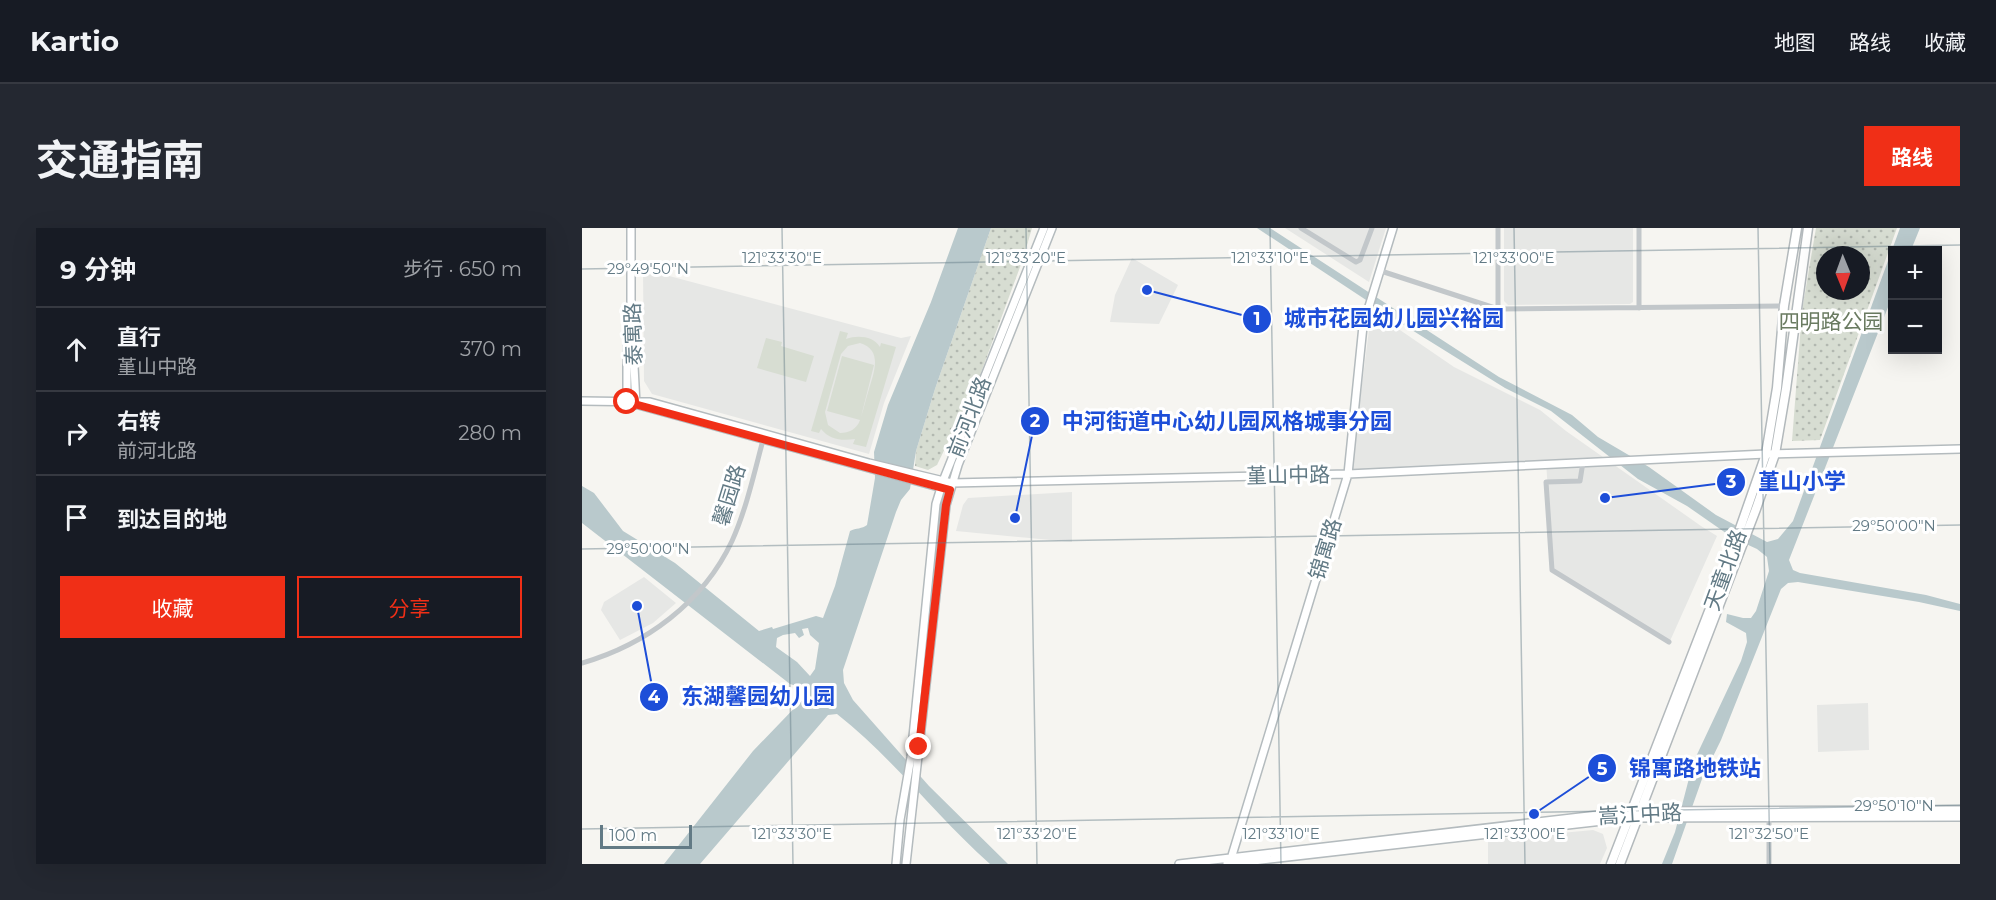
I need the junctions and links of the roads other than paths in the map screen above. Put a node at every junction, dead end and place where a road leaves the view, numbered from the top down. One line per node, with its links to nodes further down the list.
1 (629, 228): 16 (main road, 泰寓路); 17 (main road, 泰寓路)
2 (1044, 228): 24 (main road, 前河北路)
3 (1052, 228): 25 (main road, 前河北路)
4 (1301, 228): 5 (street)
5 (1372, 228)
6 (1393, 228): 11 (main road, 锦寓路)
7 (1498, 228): 14 (street)
8 (1639, 228): 13 (street)
9 (1797, 228): 12 (main road, 天童北路)
10 (1808, 228): 20 (main road)
11 (1381, 271): 14 (street); 23 (main road, 锦寓路)
12 (1784, 306): 13 (street); 20 (main road, 天童北路)
13 (1639, 308): 14 (street)
14 (1498, 309)
15 (582, 401): 16 (main road, 堇山中路)
16 (627, 402): 17 (main road, 堇山中路)
17 (636, 403): 18 (main road, 堇山中路); 22 (main road, 堇山中路)
18 (763, 440): 22 (main road, 堇山中路); 28 (street, 馨园路)
19 (1960, 449): 20 (main road, 堇山中路)
20 (1770, 454): 21 (main road, 堇山中路); 26 (main road, 天童北路)
21 (1582, 462): 23 (main road, 堇山中路); 27 (street)
22 (869, 466): 24 (main road, 堇山中路)
23 (1348, 474): 25 (main road, 堇山中路); 34 (main road, 锦寓路)
24 (942, 484): 25 (main road, 堇山中路); 29 (main road, 前河北路)
25 (951, 487): 29 (main road, 前河北路)
26 (1746, 523): 31 (main road, 天童北路); 31 (main road)
27 (1669, 642)
28 (582, 663)
29 (914, 759): 35 (main road, 前河北路); 36 (main road, 前河北路)
30 (1960, 810): 32 (main road, 嵩江中路)
31 (1635, 815): 32 (main road, 嵩江中路); 32 (main road, 嵩江中路); 34 (main road, 嵩江中路); 38 (main road, 天童北路); 39 (main road)
32 (1769, 815): 33 (main road, 嵩江中路); 40 (street)
33 (1960, 817)
34 (1229, 863): 37 (main road, 嵩江中路)
35 (896, 864)
36 (906, 864)
37 (1179, 864)
38 (1611, 864)
39 (1620, 864)
40 (1769, 864)

